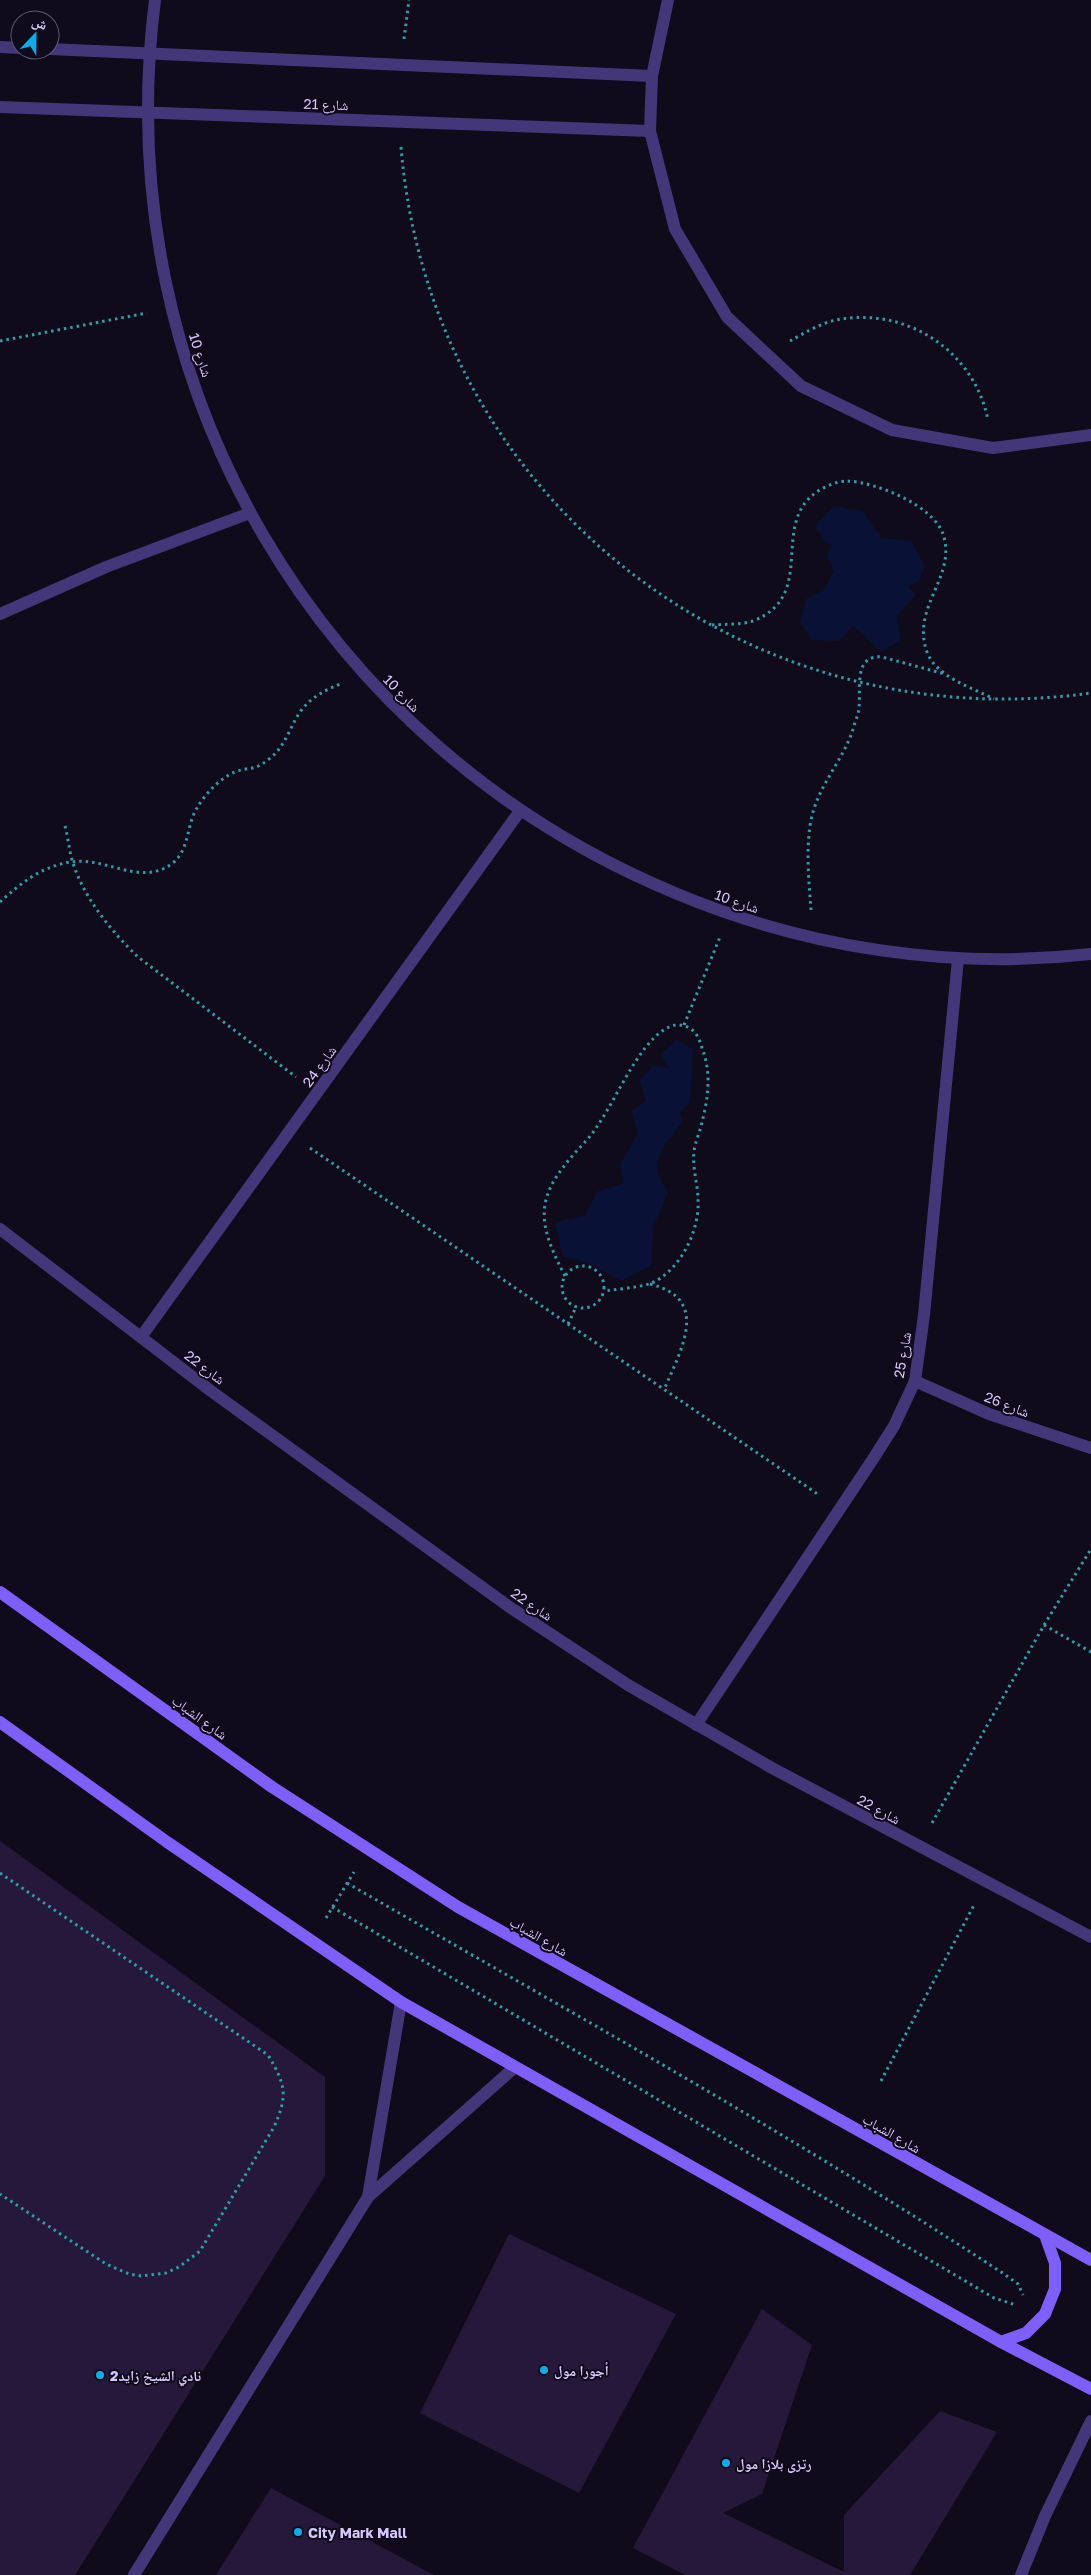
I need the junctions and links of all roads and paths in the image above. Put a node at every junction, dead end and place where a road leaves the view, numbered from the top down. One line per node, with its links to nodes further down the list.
1 (155, 0): 5 (street, شارع 10)
2 (409, 0): 6 (path)
3 (668, 0): 7 (street)
4 (60, 49): 5 (street)
5 (148, 53): 6 (street); 9 (street, شارع 10)
6 (401, 65): 7 (street)
7 (652, 76): 11 (street)
8 (0, 107): 9 (street, شارع 21)
9 (146, 112): 10 (street, شارع 21); 12 (street, شارع 10)
10 (399, 122): 11 (street, شارع 21); 19 (path)
11 (650, 131): 14 (street)
12 (170, 308): 13 (path); 17 (street, شارع 10)
13 (0, 341)
14 (767, 354): 16 (street); 16 (path)
15 (1091, 435): 16 (street)
16 (993, 448)
17 (250, 513): 18 (street); 21 (street, شارع 10)
18 (0, 614)
19 (710, 626): 20 (path); 22 (path)
20 (945, 674): 22 (path); 24 (path)
21 (366, 678): 25 (street, شارع 10); 27 (path)
22 (860, 683): 24 (path); 30 (path)
23 (1091, 693): 24 (path)
24 (997, 700)
25 (520, 811): 29 (street, شارع 10); 34 (street, شارع 24)
26 (65, 826): 27 (path)
27 (73, 861): 28 (path); 34 (path)
28 (0, 902)
29 (728, 915): 30 (street, شارع 10); 33 (path)
30 (812, 938): 32 (street, شارع 10)
31 (1091, 954): 32 (street, شارع 10)
32 (958, 959): 43 (street, شارع 25)
33 (684, 1025): 37 (path); 38 (path)
34 (318, 1093): 35 (street, شارع 24)
35 (288, 1134): 41 (path); 42 (street, شارع 24)
36 (0, 1228): 42 (street, شارع 22)
37 (565, 1276): 39 (path); 40 (path)
38 (650, 1283): 39 (path); 44 (path)
39 (604, 1292): 40 (path)
40 (576, 1307): 41 (path)
41 (568, 1324): 44 (path)
42 (141, 1337): 52 (street, شارع 22)
43 (915, 1381): 45 (street, شارع 26); 46 (street, شارع 25)
44 (664, 1390): 46 (path)
45 (1091, 1448)
46 (841, 1510): 52 (street, شارع 25)
47 (1091, 1549): 49 (path)
48 (0, 1592): 54 (street, شارع الشباب)
49 (1044, 1625): 50 (path); 53 (path)
50 (1091, 1652)
51 (0, 1722): 60 (street)
52 (696, 1725): 53 (street, شارع 22)
53 (918, 1847): 57 (street, شارع 22)
54 (368, 1851): 56 (path); 66 (street, شارع الشباب)
55 (0, 1873): 64 (path)
56 (347, 1883): 58 (path); 58 (path)
57 (986, 1883): 59 (street, شارع 22); 63 (path)
58 (332, 1907): 60 (path)
59 (1091, 1937)
60 (311, 1940): 61 (street)
61 (401, 2002): 62 (street); 65 (street)
62 (514, 2068): 65 (street); 68 (street)
63 (881, 2081)
64 (0, 2194)
65 (368, 2197): 71 (street)
66 (1045, 2236): 67 (street, شارع الشباب); 68 (street)
67 (1091, 2260)
68 (1001, 2342): 69 (street)
69 (1091, 2389)
70 (1091, 2421): 72 (street)
71 (134, 2575)
72 (1021, 2575)

